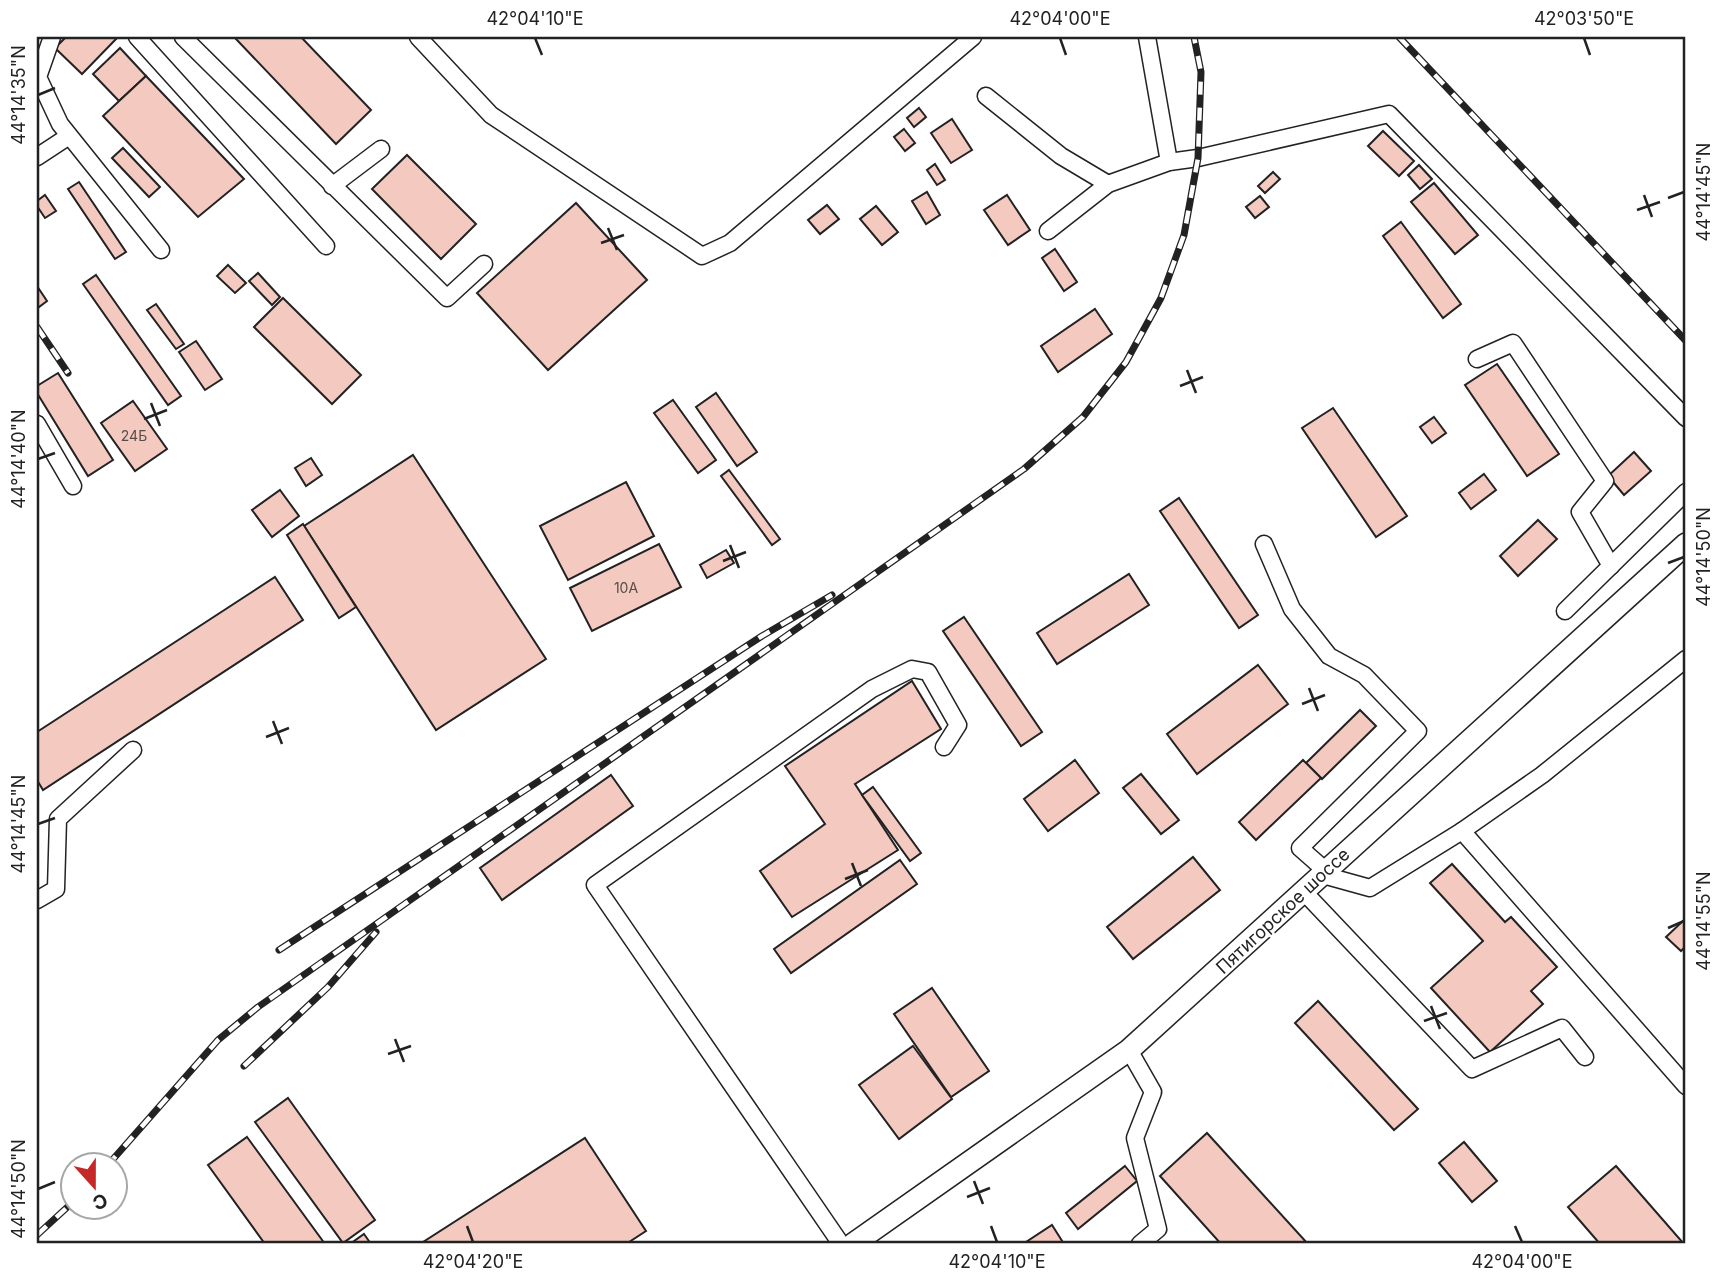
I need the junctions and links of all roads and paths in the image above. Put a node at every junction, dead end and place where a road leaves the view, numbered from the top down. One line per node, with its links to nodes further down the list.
1 (52, 37): 8 (lane)
2 (137, 37): 15 (lane)
3 (183, 37): 13 (lane)
4 (418, 37): 5 (lane)
5 (973, 37)
6 (1147, 37): 11 (lane)
7 (986, 96): 12 (lane)
8 (69, 136): 10 (lane); 16 (lane)
9 (381, 149): 13 (lane)
10 (37, 157)
11 (1169, 162): 12 (lane); 19 (lane)
12 (1108, 184): 14 (lane)
13 (332, 186): 17 (lane)
14 (1048, 231)
15 (327, 246)
16 (161, 250)
17 (484, 264)
18 (1477, 359): 25 (lane)
19 (1686, 418)
20 (37, 424): 21 (lane)
21 (73, 486)
22 (1686, 492): 25 (lane)
23 (1264, 544): 31 (lane)
24 (1686, 544): 31 (main road, Пятигорское шоссе)
25 (1611, 566): 26 (lane)
26 (1565, 611)
27 (1686, 659): 30 (lane)
28 (944, 747): 37 (lane)
29 (133, 750): 33 (lane)
30 (1462, 831): 31 (lane); 36 (lane)
31 (1325, 873): 32 (main road, Пятигорское шоссе)
32 (1304, 892): 34 (main road, Пятигорское шоссе); 35 (lane)
33 (37, 900)
34 (1129, 1050): 38 (main road, Пятигорское шоссе); 39 (lane)
35 (1585, 1057)
36 (1686, 1086)
37 (841, 1244)
38 (853, 1244)
39 (1140, 1244)

